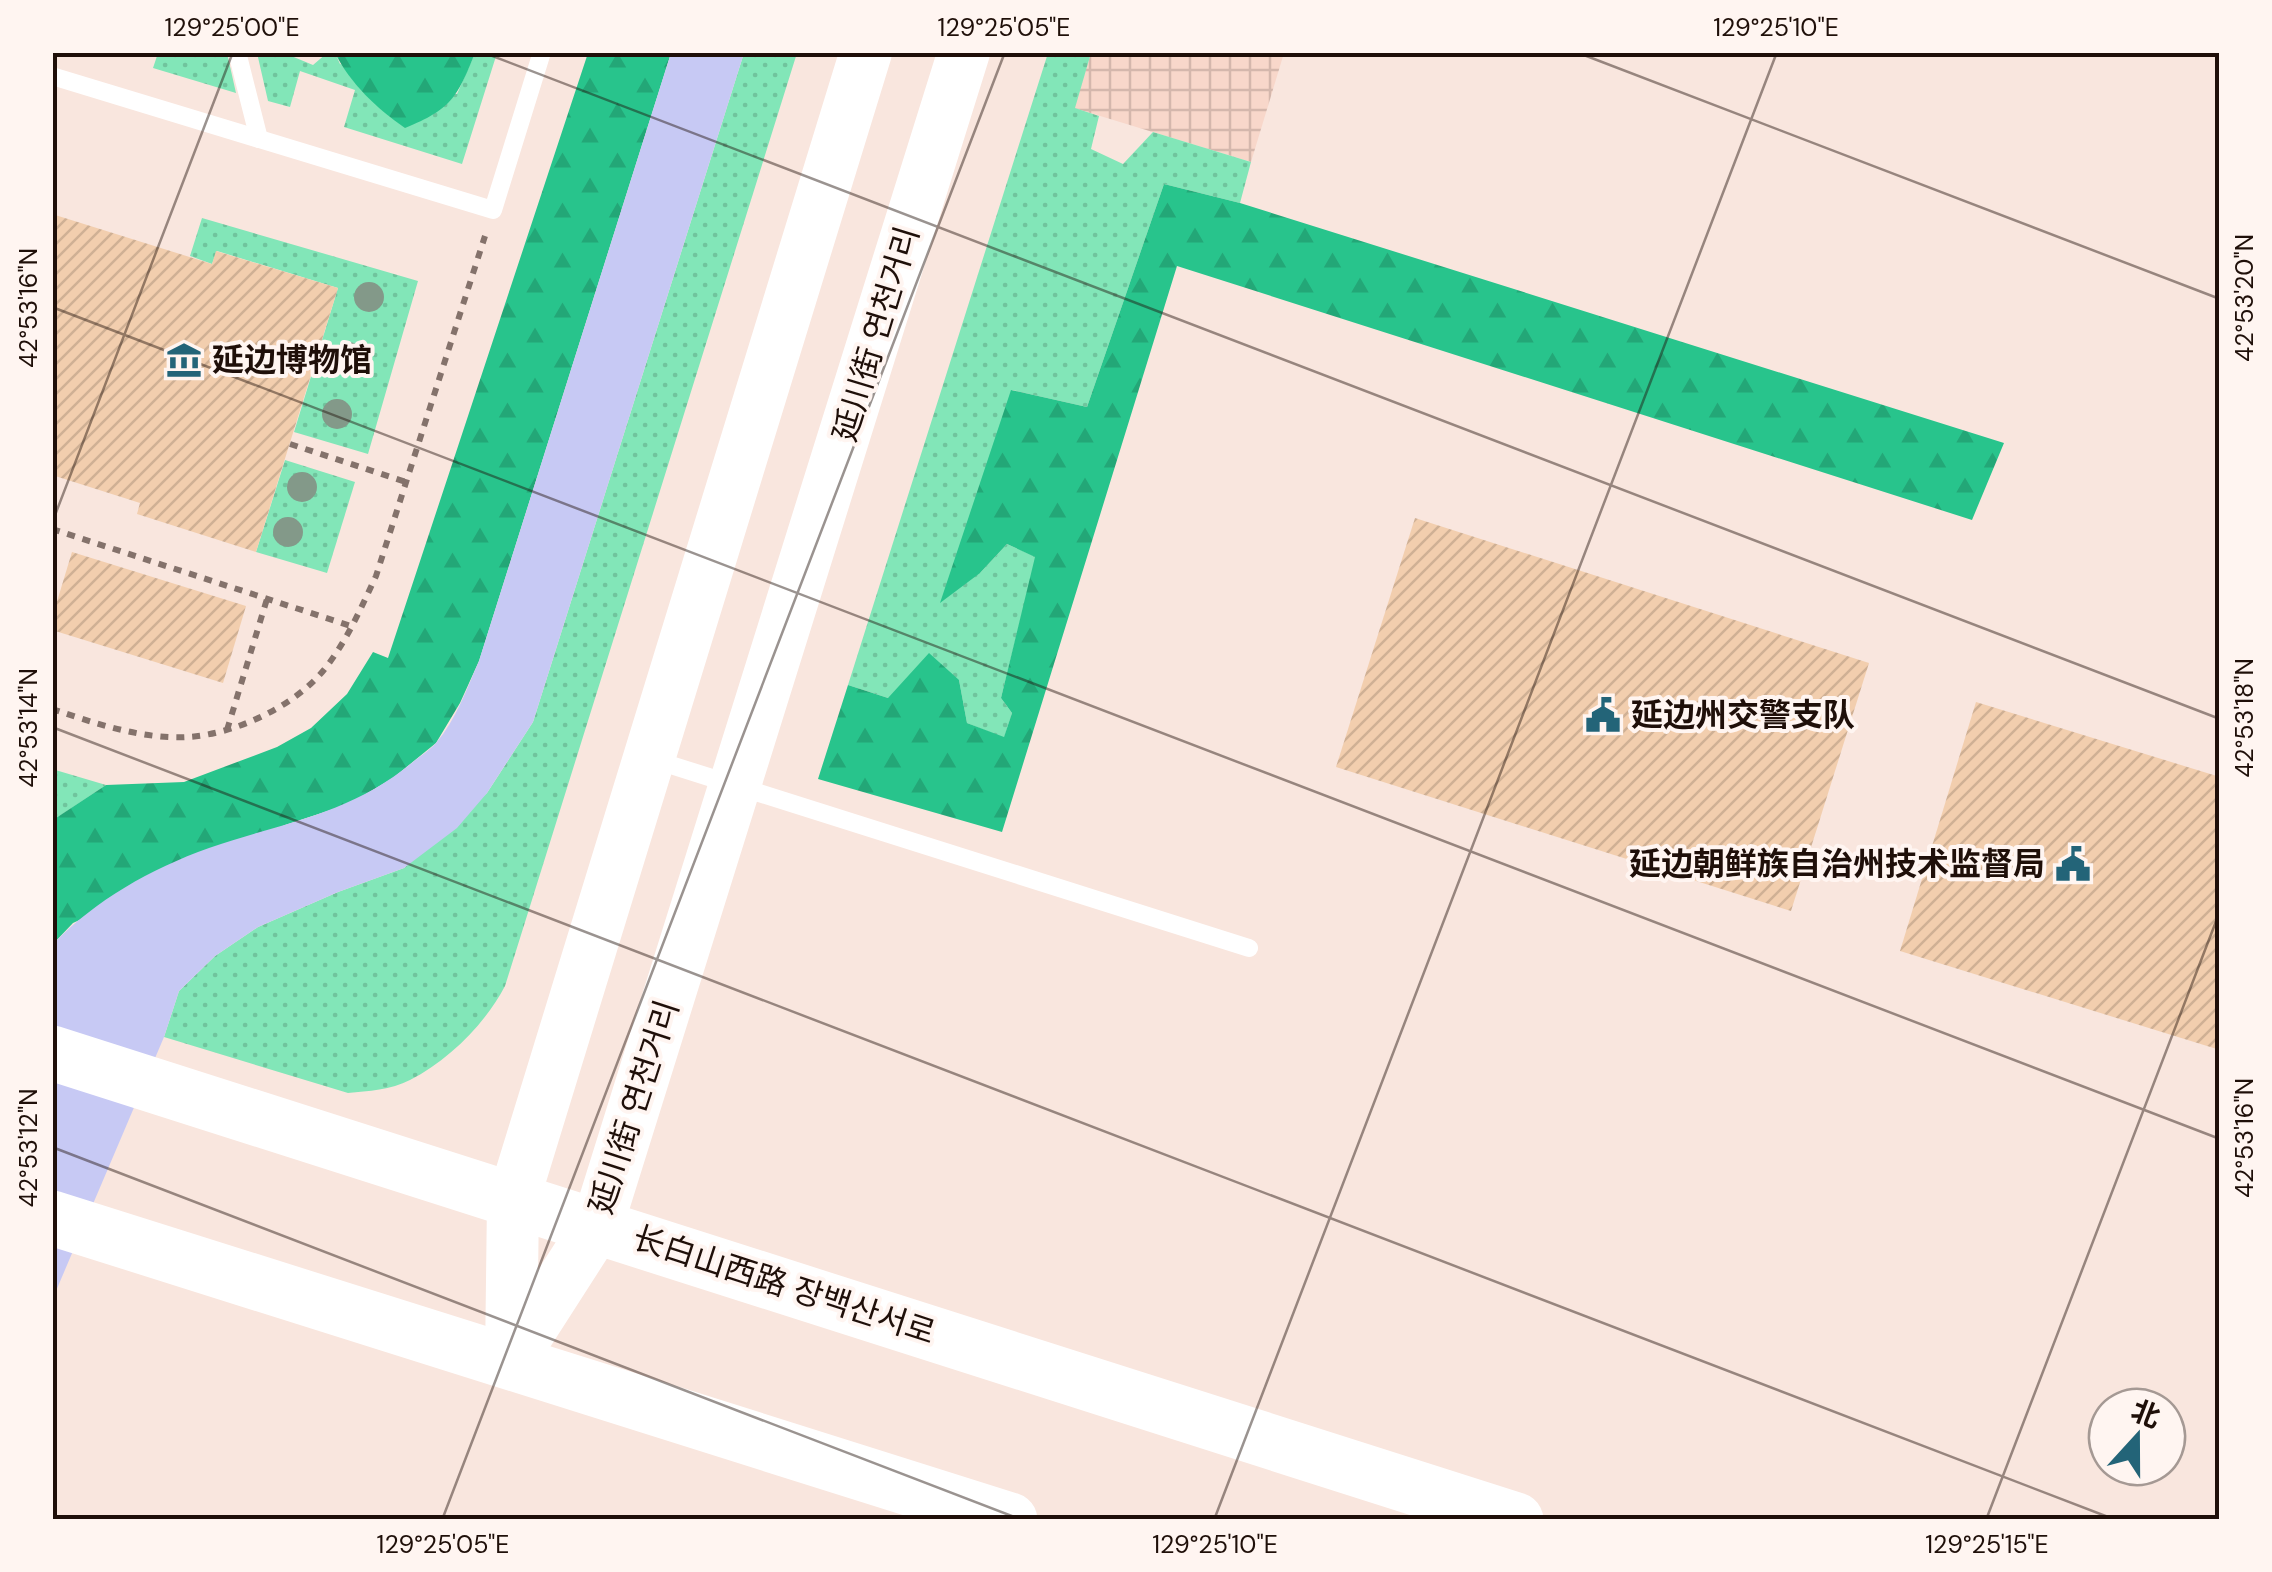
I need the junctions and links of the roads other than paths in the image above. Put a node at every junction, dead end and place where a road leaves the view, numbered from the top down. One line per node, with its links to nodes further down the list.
1 (237, 52): 6 (lane)
2 (542, 52): 6 (lane)
3 (866, 52): 7 (main road)
4 (964, 52): 8 (main road, 延川街 연천거리)
5 (52, 76): 6 (lane)
6 (260, 139)
7 (650, 758): 8 (lane); 11 (main road)
8 (735, 785): 9 (lane); 13 (main road, 延川街 연천거리)
9 (1249, 948)
10 (52, 1053): 11 (main road, 长白山西路 장백산서로)
11 (513, 1201): 13 (main road, 长白山西路 장백산서로); 14 (main road)
12 (77, 1226): 14 (main road)
13 (597, 1226): 14 (main road, 延川街 연천거리); 16 (main road, 长白山西路 장백산서로)
14 (511, 1360): 15 (main road)
15 (1010, 1520)
16 (1516, 1520)

